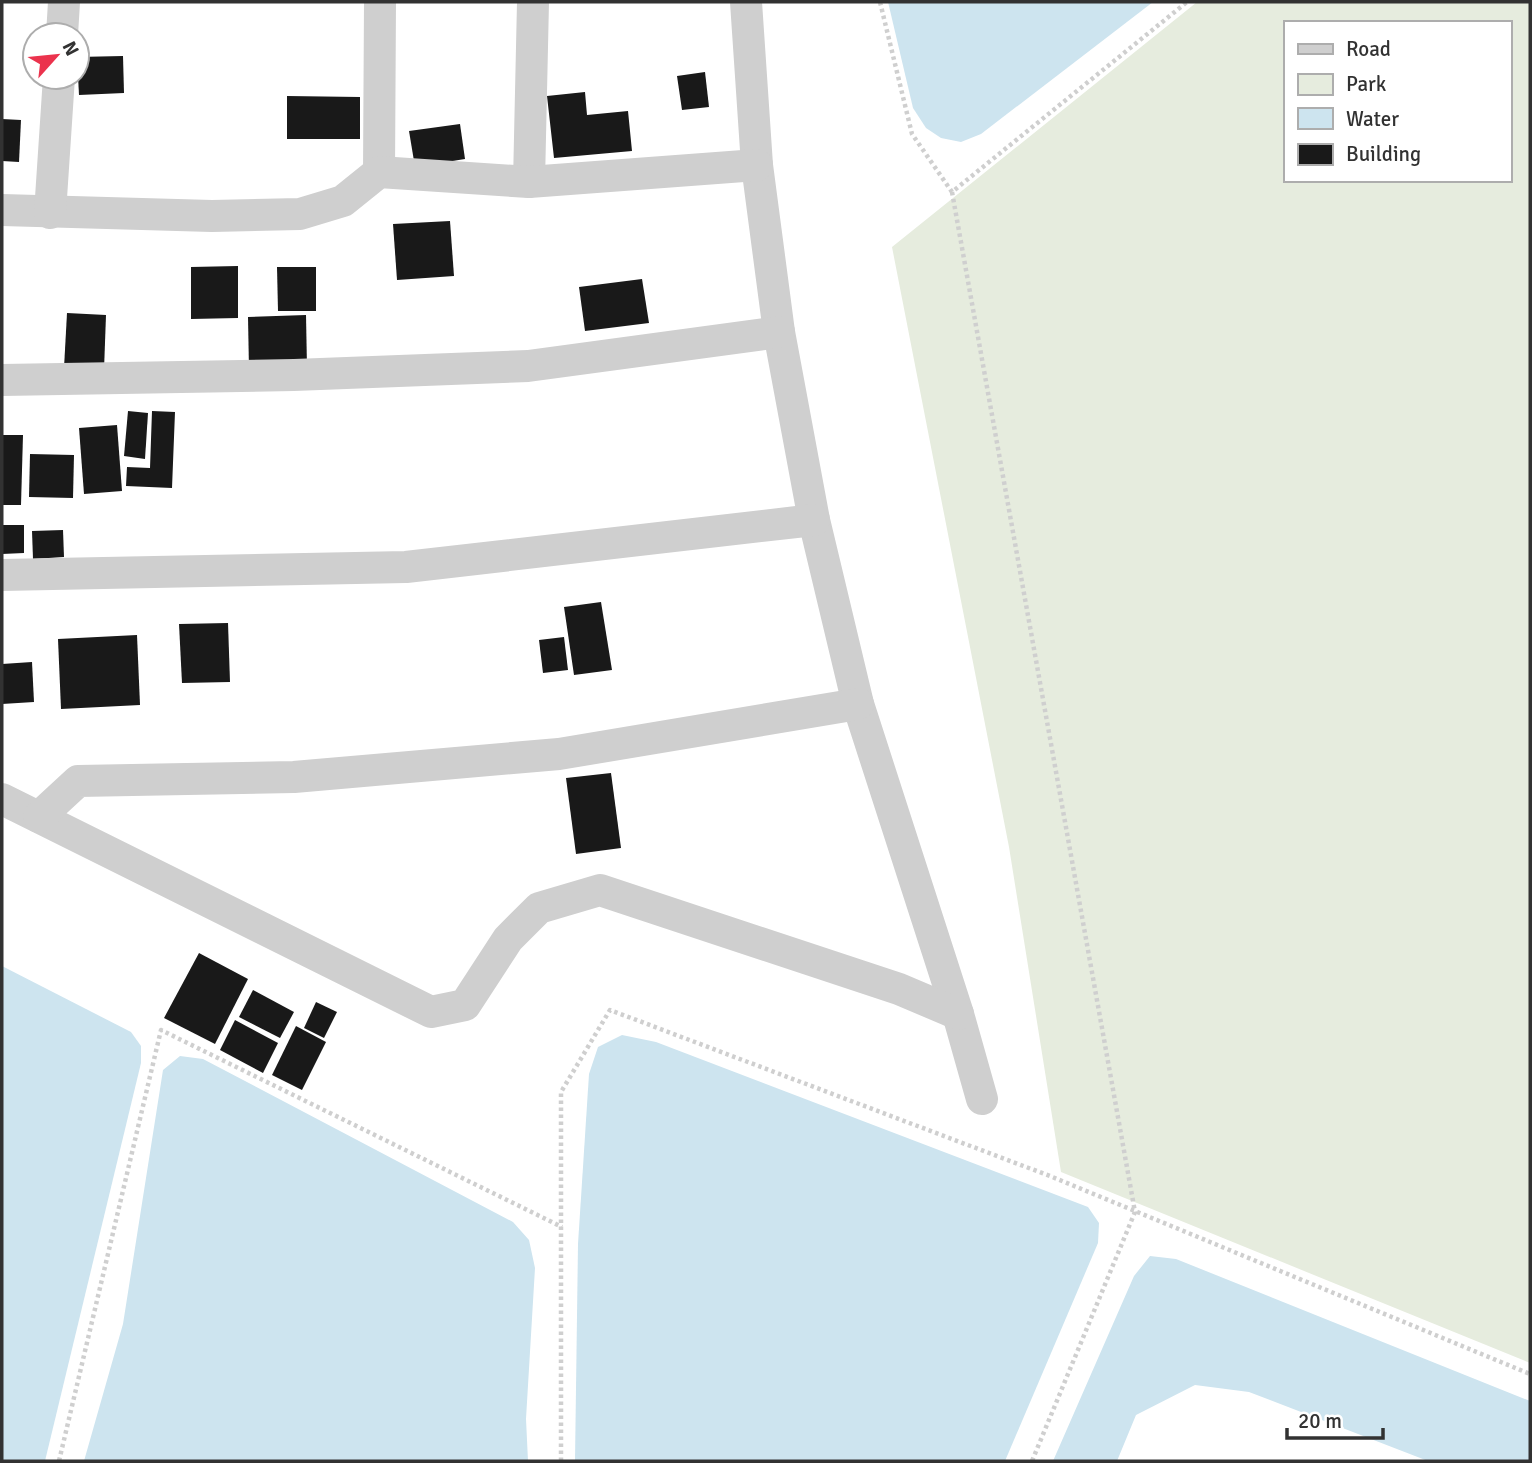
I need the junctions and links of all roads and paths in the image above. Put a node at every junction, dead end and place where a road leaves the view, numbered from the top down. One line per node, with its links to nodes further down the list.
1 (64, 2): 7 (street)
2 (380, 2): 10 (street)
3 (533, 2): 11 (street)
4 (746, 2): 9 (street)
5 (880, 2): 12 (path)
6 (1187, 2): 12 (path)
7 (63, 21)
8 (58, 91): 14 (street)
9 (757, 166): 11 (street); 15 (street)
10 (379, 172): 11 (street); 14 (street)
11 (529, 182)
12 (952, 192): 24 (path)
13 (2, 211): 14 (street)
14 (50, 213)
15 (779, 331): 16 (street); 17 (street)
16 (2, 380)
17 (814, 520): 18 (street); 19 (street)
18 (2, 575)
19 (858, 704): 21 (street); 22 (street)
20 (2, 799): 21 (street)
21 (39, 817): 22 (street)
22 (958, 1014): 23 (street)
23 (982, 1099)
24 (1135, 1212): 25 (path); 26 (path); 29 (path)
25 (562, 1227): 27 (path); 28 (path)
26 (1530, 1374)
27 (59, 1461)
28 (561, 1461)
29 (1032, 1461)

